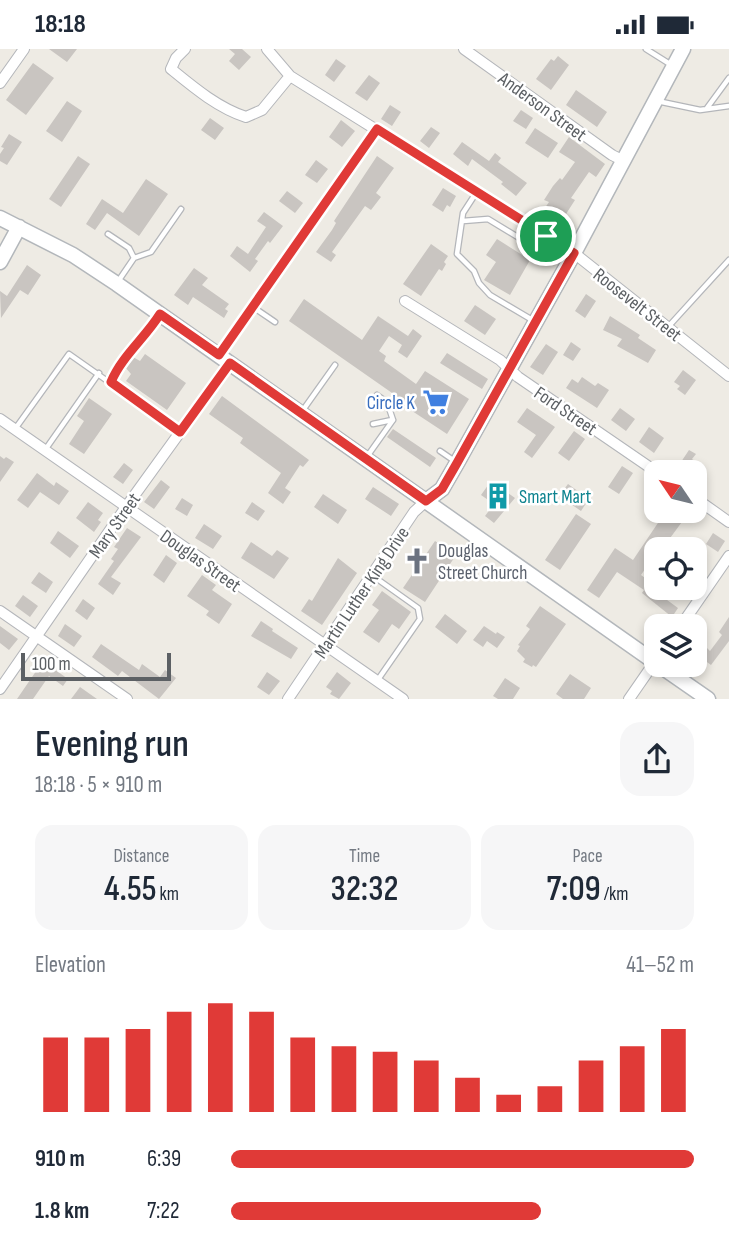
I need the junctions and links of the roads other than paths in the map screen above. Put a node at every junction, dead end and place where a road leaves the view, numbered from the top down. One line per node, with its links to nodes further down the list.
1 (24, 49): 10 (street)
2 (185, 49): 8 (street)
3 (267, 49): 8 (street, Roosevelt Street)
4 (464, 49): 15 (street, Anderson Street)
5 (646, 49): 7 (lane)
6 (683, 49): 7 (main road, Martin Luther King Drive)
7 (673, 67): 11 (main road, Martin Luther King Drive)
8 (290, 76): 14 (street, Roosevelt Street)
9 (729, 78): 13 (lane)
10 (0, 83)
11 (656, 100): 13 (lane); 15 (main road, Martin Luther King Drive)
12 (729, 106): 13 (lane)
13 (706, 109)
14 (377, 129): 16 (street, Roosevelt Street); 29 (street, Mary Street)
15 (624, 161): 23 (main road, Martin Luther King Drive)
16 (476, 192): 19 (lane); 22 (street, Roosevelt Street)
17 (181, 209): 24 (lane)
18 (0, 218): 20 (main road)
19 (463, 221): 22 (lane); 32 (lane)
20 (19, 227): 26 (main road); 27 (main road)
21 (108, 234): 24 (lane)
22 (546, 236): 23 (street, Roosevelt Street)
23 (574, 253): 32 (main road, Martin Luther King Drive); 33 (street, Roosevelt Street)
24 (134, 258): 27 (lane)
25 (729, 260): 33 (lane)
26 (0, 262)
27 (117, 284): 30 (main road)
28 (405, 301): 36 (street, Ford Street)
29 (253, 306): 31 (lane); 34 (street, Mary Street)
30 (160, 314): 34 (main road); 39 (lane)
31 (275, 322)
32 (536, 323): 36 (main road, Martin Luther King Drive)
33 (667, 327): 38 (street, Roosevelt Street)
34 (225, 359): 41 (main road); 46 (street, Mary Street)
35 (335, 365): 41 (lane)
36 (510, 369): 50 (main road, Martin Luther King Drive); 51 (street, Ford Street)
37 (99, 373): 39 (lane); 45 (lane); 47 (lane)
38 (729, 376)
39 (111, 382): 46 (lane)
40 (377, 395): 43 (lane)
41 (301, 413): 49 (main road)
42 (0, 419): 45 (street, Douglas Street)
43 (393, 420): 44 (lane); 49 (lane)
44 (373, 424)
45 (15, 429): 47 (street, Douglas Street)
46 (180, 432): 54 (street, Mary Street)
47 (45, 450): 54 (street, Douglas Street)
48 (440, 451): 50 (lane)
49 (365, 459): 52 (main road)
50 (457, 463): 52 (main road, Martin Luther King Drive)
51 (644, 464)
52 (426, 501): 57 (street, Martin Luther King Drive); 62 (main road)
53 (707, 506): 55 (street)
54 (126, 507): 60 (street, Mary Street); 61 (street, Douglas Street)
55 (729, 521)
56 (729, 556): 59 (street)
57 (372, 576): 61 (street, Martin Luther King Drive); 65 (lane)
58 (0, 611): 60 (street)
59 (689, 614)
60 (36, 636): 66 (street, Mary Street); 67 (street)
61 (325, 646): 65 (street, Douglas Street); 68 (street, Martin Luther King Drive)
62 (644, 654)
63 (646, 677): 70 (street)
64 (677, 677): 71 (main road)
65 (377, 681): 69 (street, Douglas Street)
66 (0, 688)
67 (127, 699)
68 (288, 699)
69 (403, 699)
70 (629, 699)
71 (708, 699)

